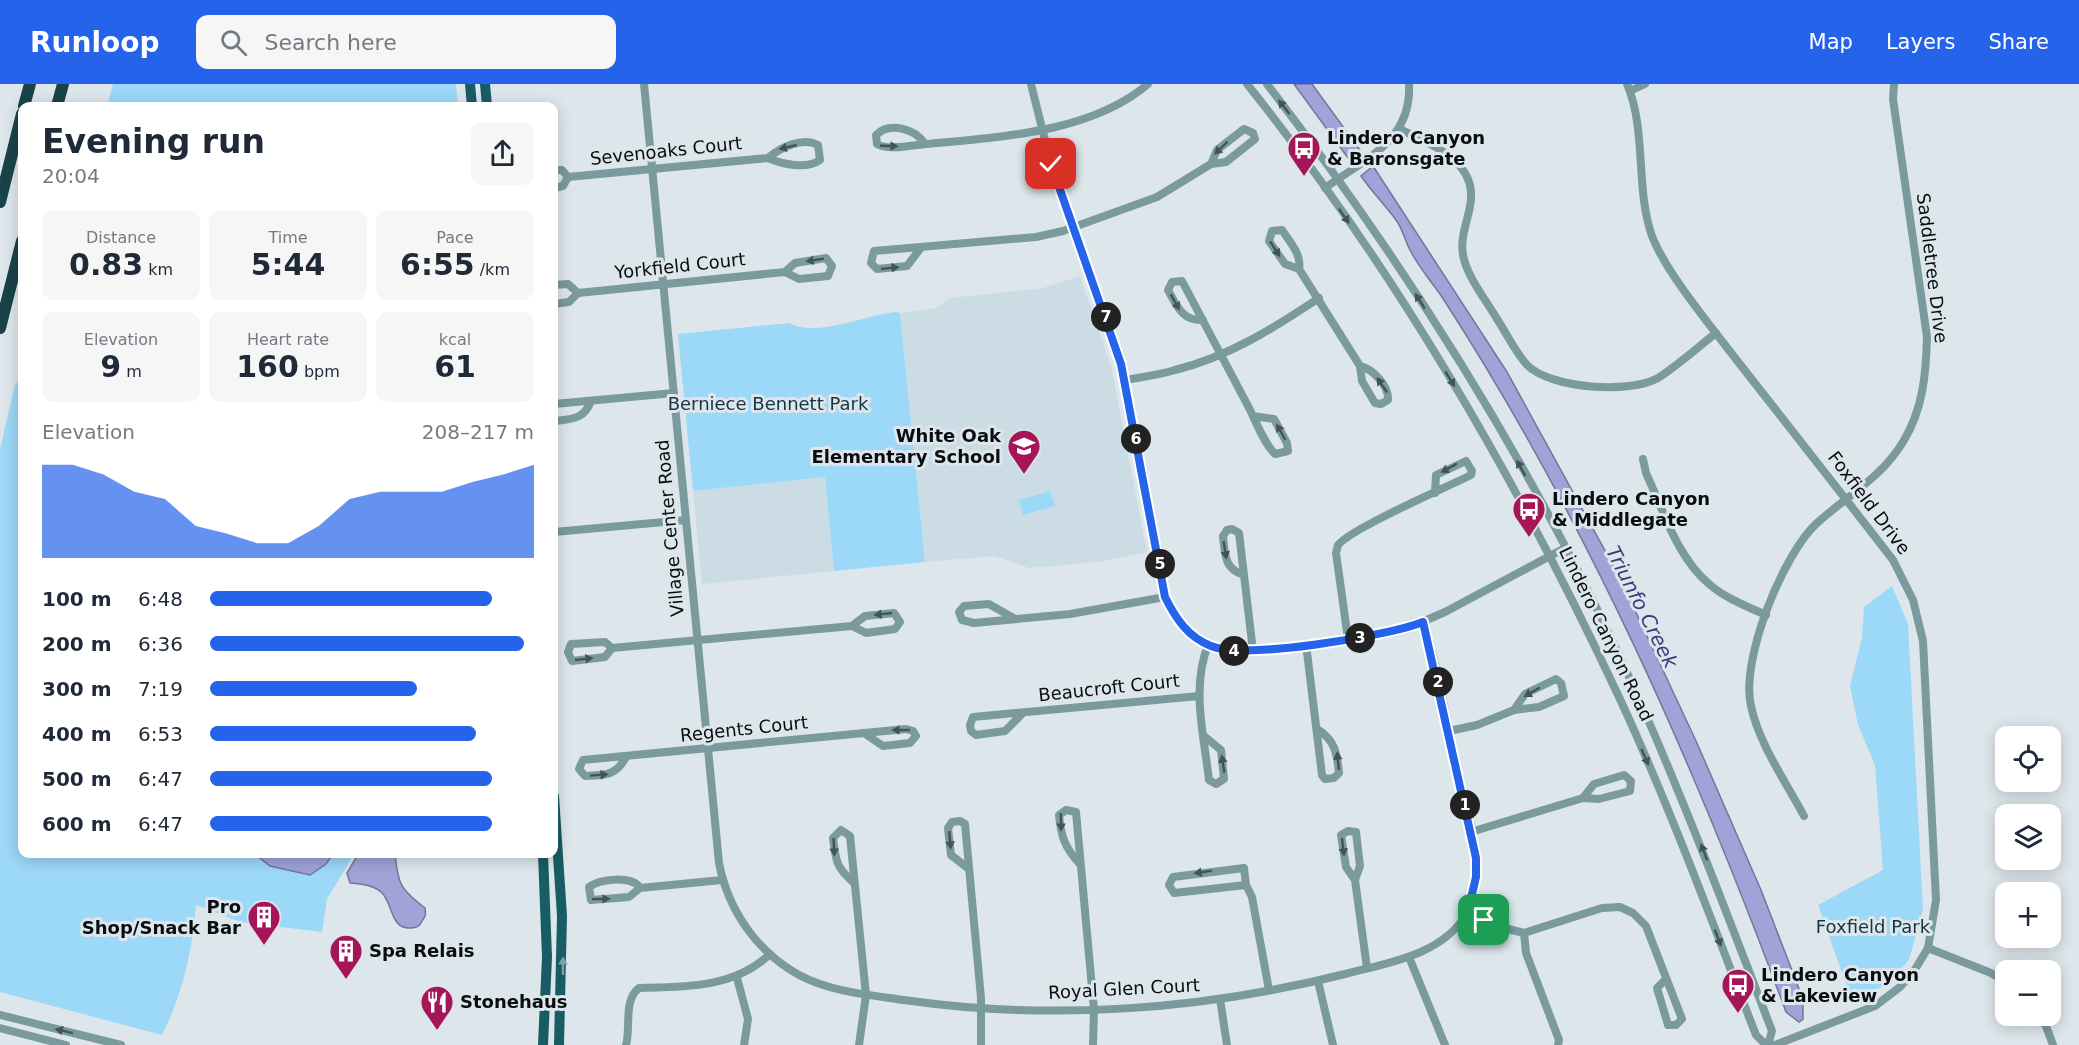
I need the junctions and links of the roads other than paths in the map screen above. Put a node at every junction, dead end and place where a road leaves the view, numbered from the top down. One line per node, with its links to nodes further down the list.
1 (30, 84): 16 (highway)
2 (63, 84): 17 (highway)
3 (470, 84): 18 (main road)
4 (485, 84): 19 (main road)
5 (644, 84): 26 (street, Village Center Road)
6 (1031, 84): 22 (street)
7 (1132, 84): 15 (street)
8 (1148, 84): 15 (street)
9 (1247, 84): 31 (street, Lindero Canyon Road)
10 (1267, 84): 29 (street, Lindero Canyon Road, one-way to 10)
11 (1409, 84): 20 (street)
12 (1645, 84): 14 (street)
13 (1894, 84): 56 (street, Saddletree Drive)
14 (1628, 87): 45 (street, Foxfield Drive)
15 (1136, 94): 22 (street)
16 (25, 102)
17 (58, 102)
18 (472, 102)
19 (487, 102)
20 (1400, 129): 29 (street); 45 (street)
21 (18, 130): 32 (highway)
22 (1041, 130): 23 (street); 33 (street)
23 (925, 144): 23 (street, one-way to 23)
24 (768, 158): 24 (street, Sevenoaks Court, one-way to 24); 26 (street, Sevenoaks Court)
25 (1211, 164): 25 (street, one-way to 25); 33 (street)
26 (652, 169): 28 (street, Sevenoaks Court); 39 (street, Village Center Road)
27 (558, 170): 28 (street, Sevenoaks Court)
28 (568, 177): 30 (street, Sevenoaks Court)
29 (1339, 178): 31 (street); 59 (street, Lindero Canyon Road, one-way to 29)
30 (558, 187)
31 (1325, 188): 60 (street, Lindero Canyon Road, one-way to 60)
32 (0, 202)
33 (1074, 227): 34 (street); 48 (street)
34 (920, 249): 34 (street, one-way to 34)
35 (18, 257): 44 (highway)
36 (1299, 269): 36 (street, one-way to 36); 41 (street)
37 (785, 272): 37 (street, Yorkfield Court, one-way to 37); 39 (street, Yorkfield Court)
38 (558, 285): 40 (street, Yorkfield Court)
39 (663, 285): 40 (street, Yorkfield Court); 49 (street, Village Center Road)
40 (578, 293): 42 (street, Yorkfield Court)
41 (1318, 298): 46 (street); 47 (street)
42 (558, 303)
43 (1203, 320): 43 (street, one-way to 43); 46 (street)
44 (0, 328)
45 (1716, 333): 56 (street, Foxfield Drive)
46 (1220, 354): 48 (street); 52 (street)
47 (1360, 366)
48 (1125, 380): 62 (street)
49 (674, 393): 50 (street); 57 (street, Village Center Road)
50 (591, 401): 51 (street); 53 (street)
51 (558, 404)
52 (1253, 416): 52 (street, one-way to 52)
53 (558, 420)
54 (1643, 459): 63 (street)
55 (1435, 493): 55 (street, one-way to 55); 67 (street)
56 (1846, 500): 63 (street, Saddletree Drive); 96 (street, Foxfield Drive)
57 (686, 520): 58 (street); 68 (street, Village Center Road)
58 (558, 532)
59 (1565, 548): 60 (street); 127 (street, Lindero Canyon Road, one-way to 59)
60 (1550, 556): 65 (street); 127 (street, Lindero Canyon Road, one-way to 127)
61 (1244, 575): 61 (street, one-way to 61); 72 (street)
62 (1165, 597): 64 (street); 70 (street)
63 (1766, 615): 83 (street, Saddletree Drive)
64 (1015, 619): 64 (street)
65 (1423, 622): 67 (street); 77 (street)
66 (852, 626): 66 (street, one-way to 66); 68 (street)
67 (1348, 639): 69 (street)
68 (697, 640): 71 (street); 80 (street, Village Center Road)
69 (1306, 644): 72 (street); 76 (street)
70 (1208, 645): 72 (street); 73 (street)
71 (612, 648): 71 (street, one-way to 71)
72 (1253, 651)
73 (1199, 696): 75 (street, Beaucroft Court); 79 (street)
74 (1514, 710): 74 (street, one-way to 74); 77 (street)
75 (1023, 713): 75 (street, Beaucroft Court)
76 (1317, 729): 76 (street, one-way to 76)
77 (1449, 731): 84 (street)
78 (864, 733): 78 (street, Regents Court, one-way to 78); 80 (street, Regents Court)
79 (1204, 736): 79 (street, one-way to 79)
80 (708, 749): 81 (street, Regents Court); 89 (street, Village Center Road)
81 (626, 757): 81 (street, Regents Court, one-way to 81)
82 (1583, 798): 82 (street); 84 (street)
83 (1804, 816)
84 (1471, 832): 94 (street)
85 (558, 856): 117 (main road, one-way to 85)
86 (543, 858): 116 (main road)
87 (1080, 864): 87 (street, one-way to 87); 108 (street)
88 (969, 869): 88 (street, one-way to 88); 107 (street)
89 (722, 880): 93 (street); 97 (street, Village Center Road)
90 (1355, 880): 90 (street, one-way to 90); 99 (street)
91 (854, 883): 91 (street, one-way to 91); 105 (street)
92 (1246, 885): 92 (street, one-way to 92); 104 (street)
93 (640, 888): 93 (street, one-way to 93)
94 (1468, 911): 95 (street); 98 (street, Royal Glen Court)
95 (1524, 933): 102 (street); 113 (street)
96 (1928, 948): 100 (street); 128 (street, Foxfield Drive)
97 (770, 954): 101 (street); 105 (street, Royal Glen Court)
98 (1409, 957): 99 (street, Royal Glen Court); 125 (street)
99 (1368, 968): 103 (street, Royal Glen Court)
100 (1995, 975)
101 (737, 978): 112 (street); 119 (street)
102 (1666, 979): 102 (street)
103 (1318, 981): 104 (street, Royal Glen Court); 124 (street)
104 (1269, 990): 106 (street, Royal Glen Court)
105 (866, 995): 107 (street, Royal Glen Court); 120 (street)
106 (1220, 999): 108 (street, Royal Glen Court); 123 (street)
107 (981, 1008): 108 (street, Royal Glen Court); 121 (street)
108 (1094, 1010): 122 (street)
109 (0, 1015): 115 (street, one-way to 109)
110 (2046, 1026): 129 (street)
111 (0, 1028): 114 (street)
112 (627, 1041): 118 (street)
113 (1558, 1042): 126 (street)
114 (66, 1045)
115 (121, 1045)
116 (543, 1045)
117 (559, 1045)
118 (637, 1045)
119 (744, 1045)
120 (859, 1045)
121 (981, 1045)
122 (1093, 1045)
123 (1227, 1045)
124 (1333, 1045)
125 (1445, 1045)
126 (1568, 1045)
127 (1767, 1045)
128 (1775, 1045)
129 (2053, 1045)

